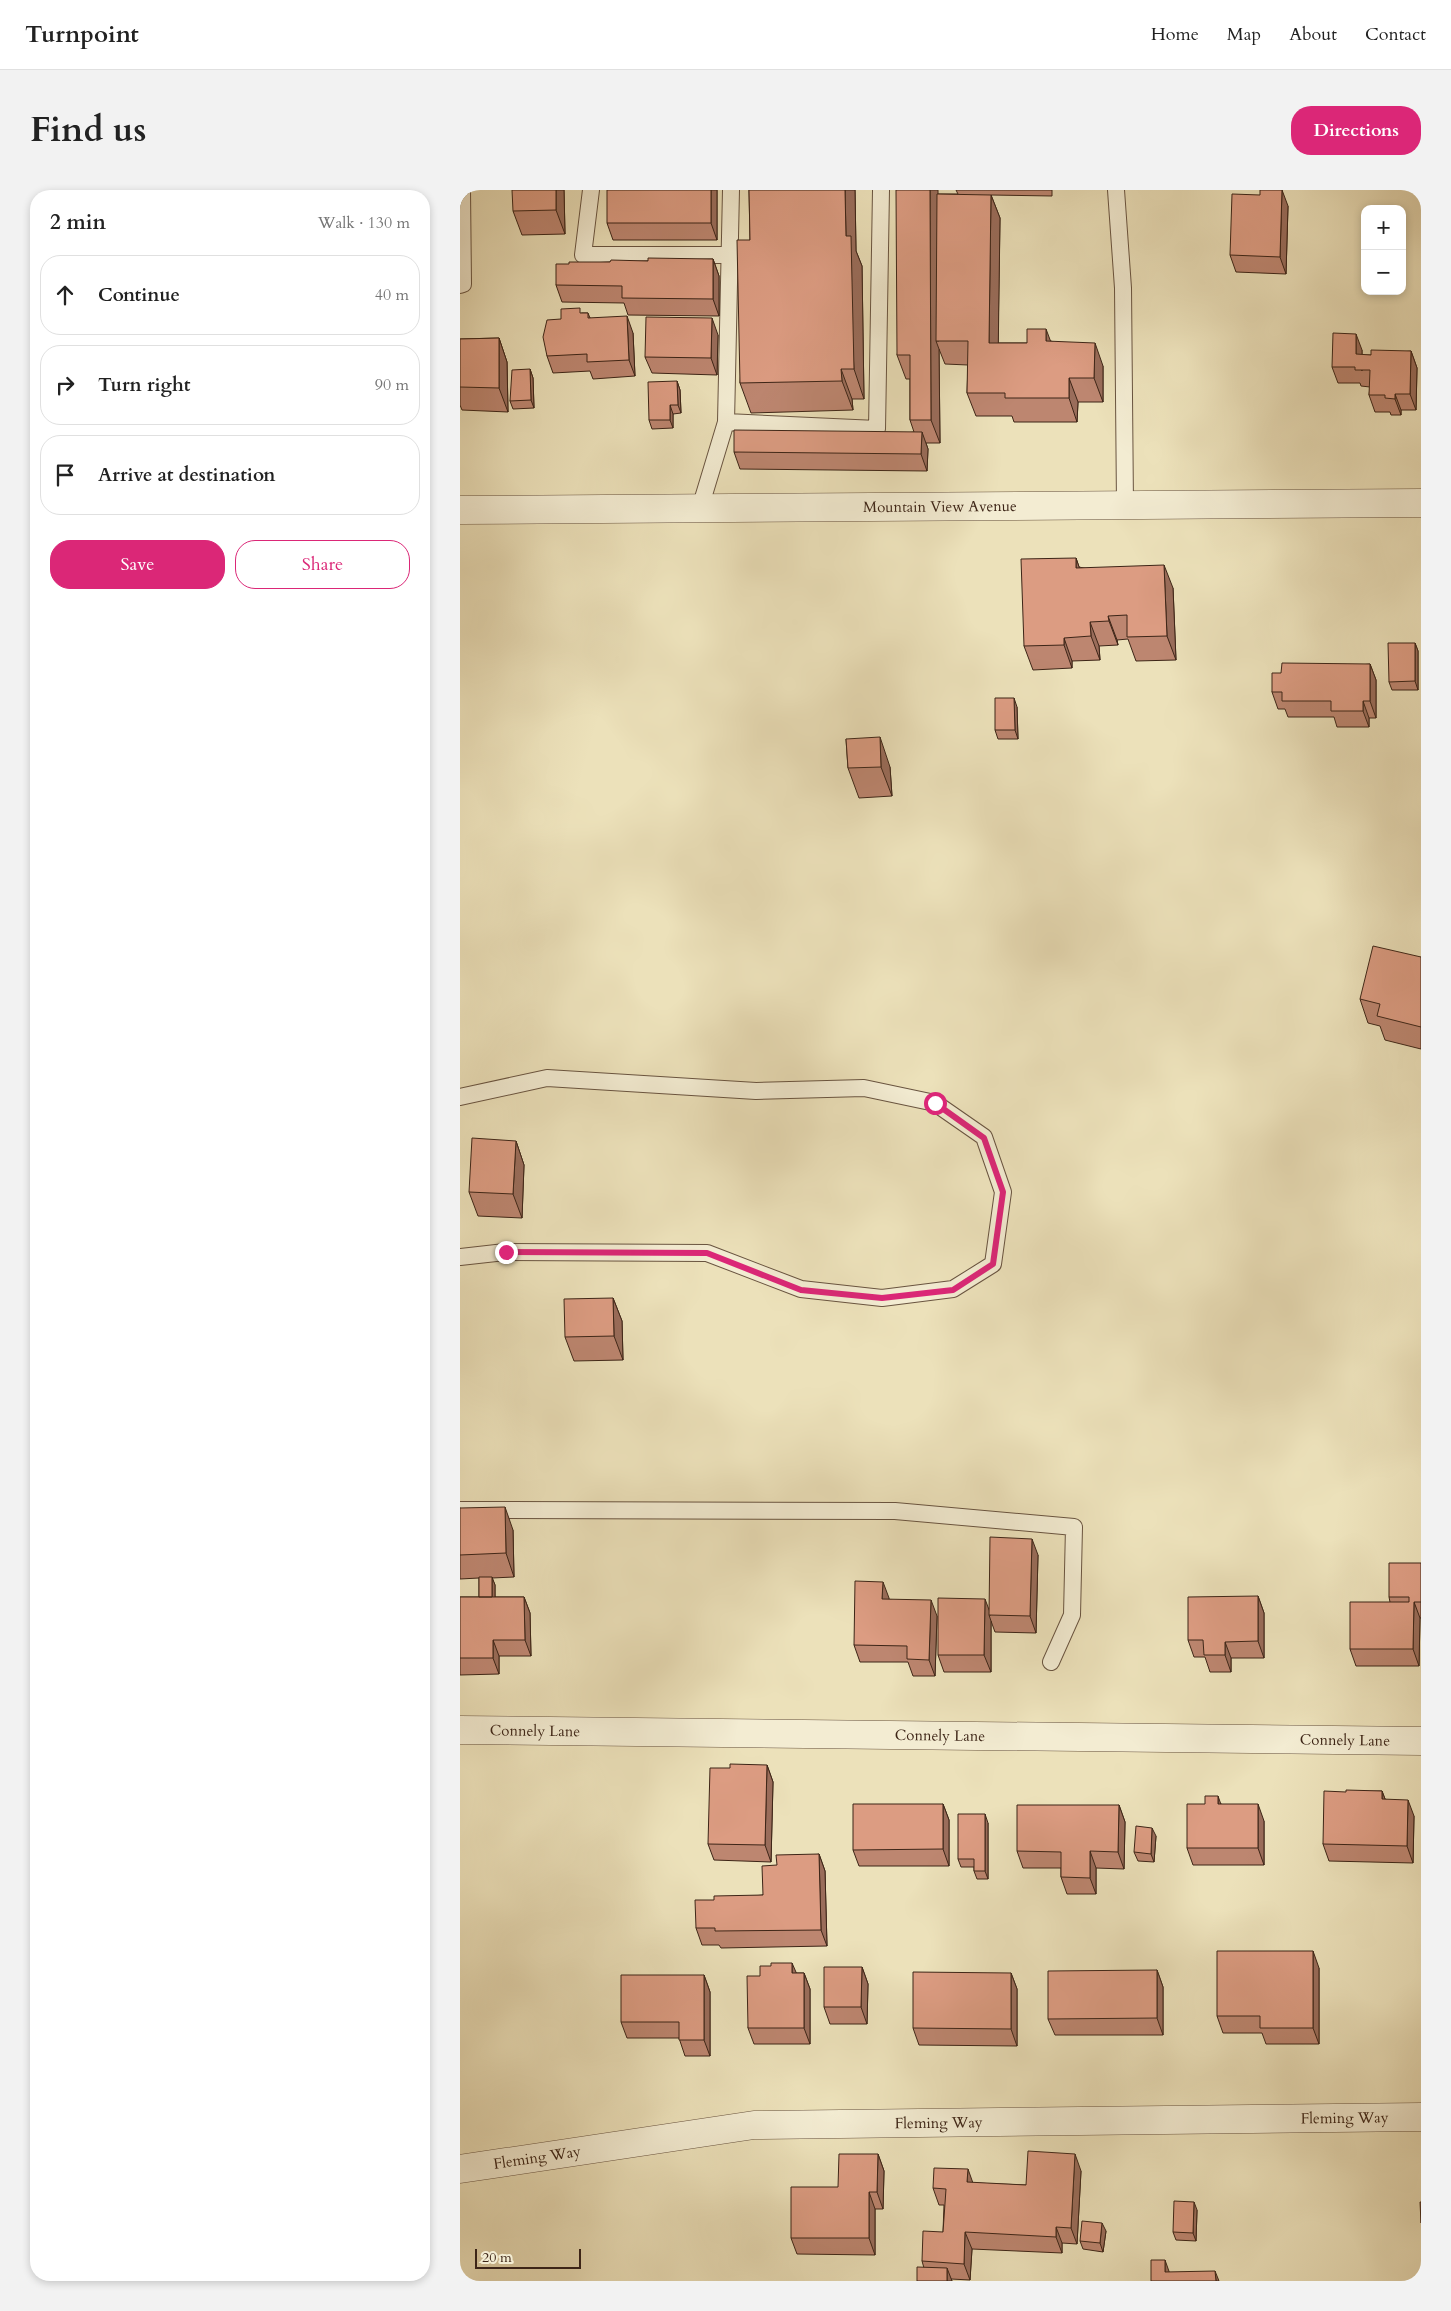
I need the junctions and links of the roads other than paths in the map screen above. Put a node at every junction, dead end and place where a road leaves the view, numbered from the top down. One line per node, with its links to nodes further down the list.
1 (462, 190): 7 (lane)
2 (591, 190): 6 (lane)
3 (731, 190): 6 (lane)
4 (881, 190): 8 (lane)
5 (1116, 190): 10 (lane)
6 (729, 255): 8 (lane)
7 (460, 284)
8 (726, 422): 11 (lane)
9 (1421, 503): 10 (street, Mountain View Avenue)
10 (1124, 505): 11 (street, Mountain View Avenue)
11 (700, 508): 12 (street, Mountain View Avenue)
12 (460, 510)
13 (460, 1097): 14 (lane)
14 (460, 1258)
15 (460, 1510): 16 (lane)
16 (1051, 1662)
17 (460, 1730): 18 (street, Connely Lane)
18 (1421, 1741)
19 (1421, 2117): 20 (street, Fleming Way)
20 (460, 2170)

